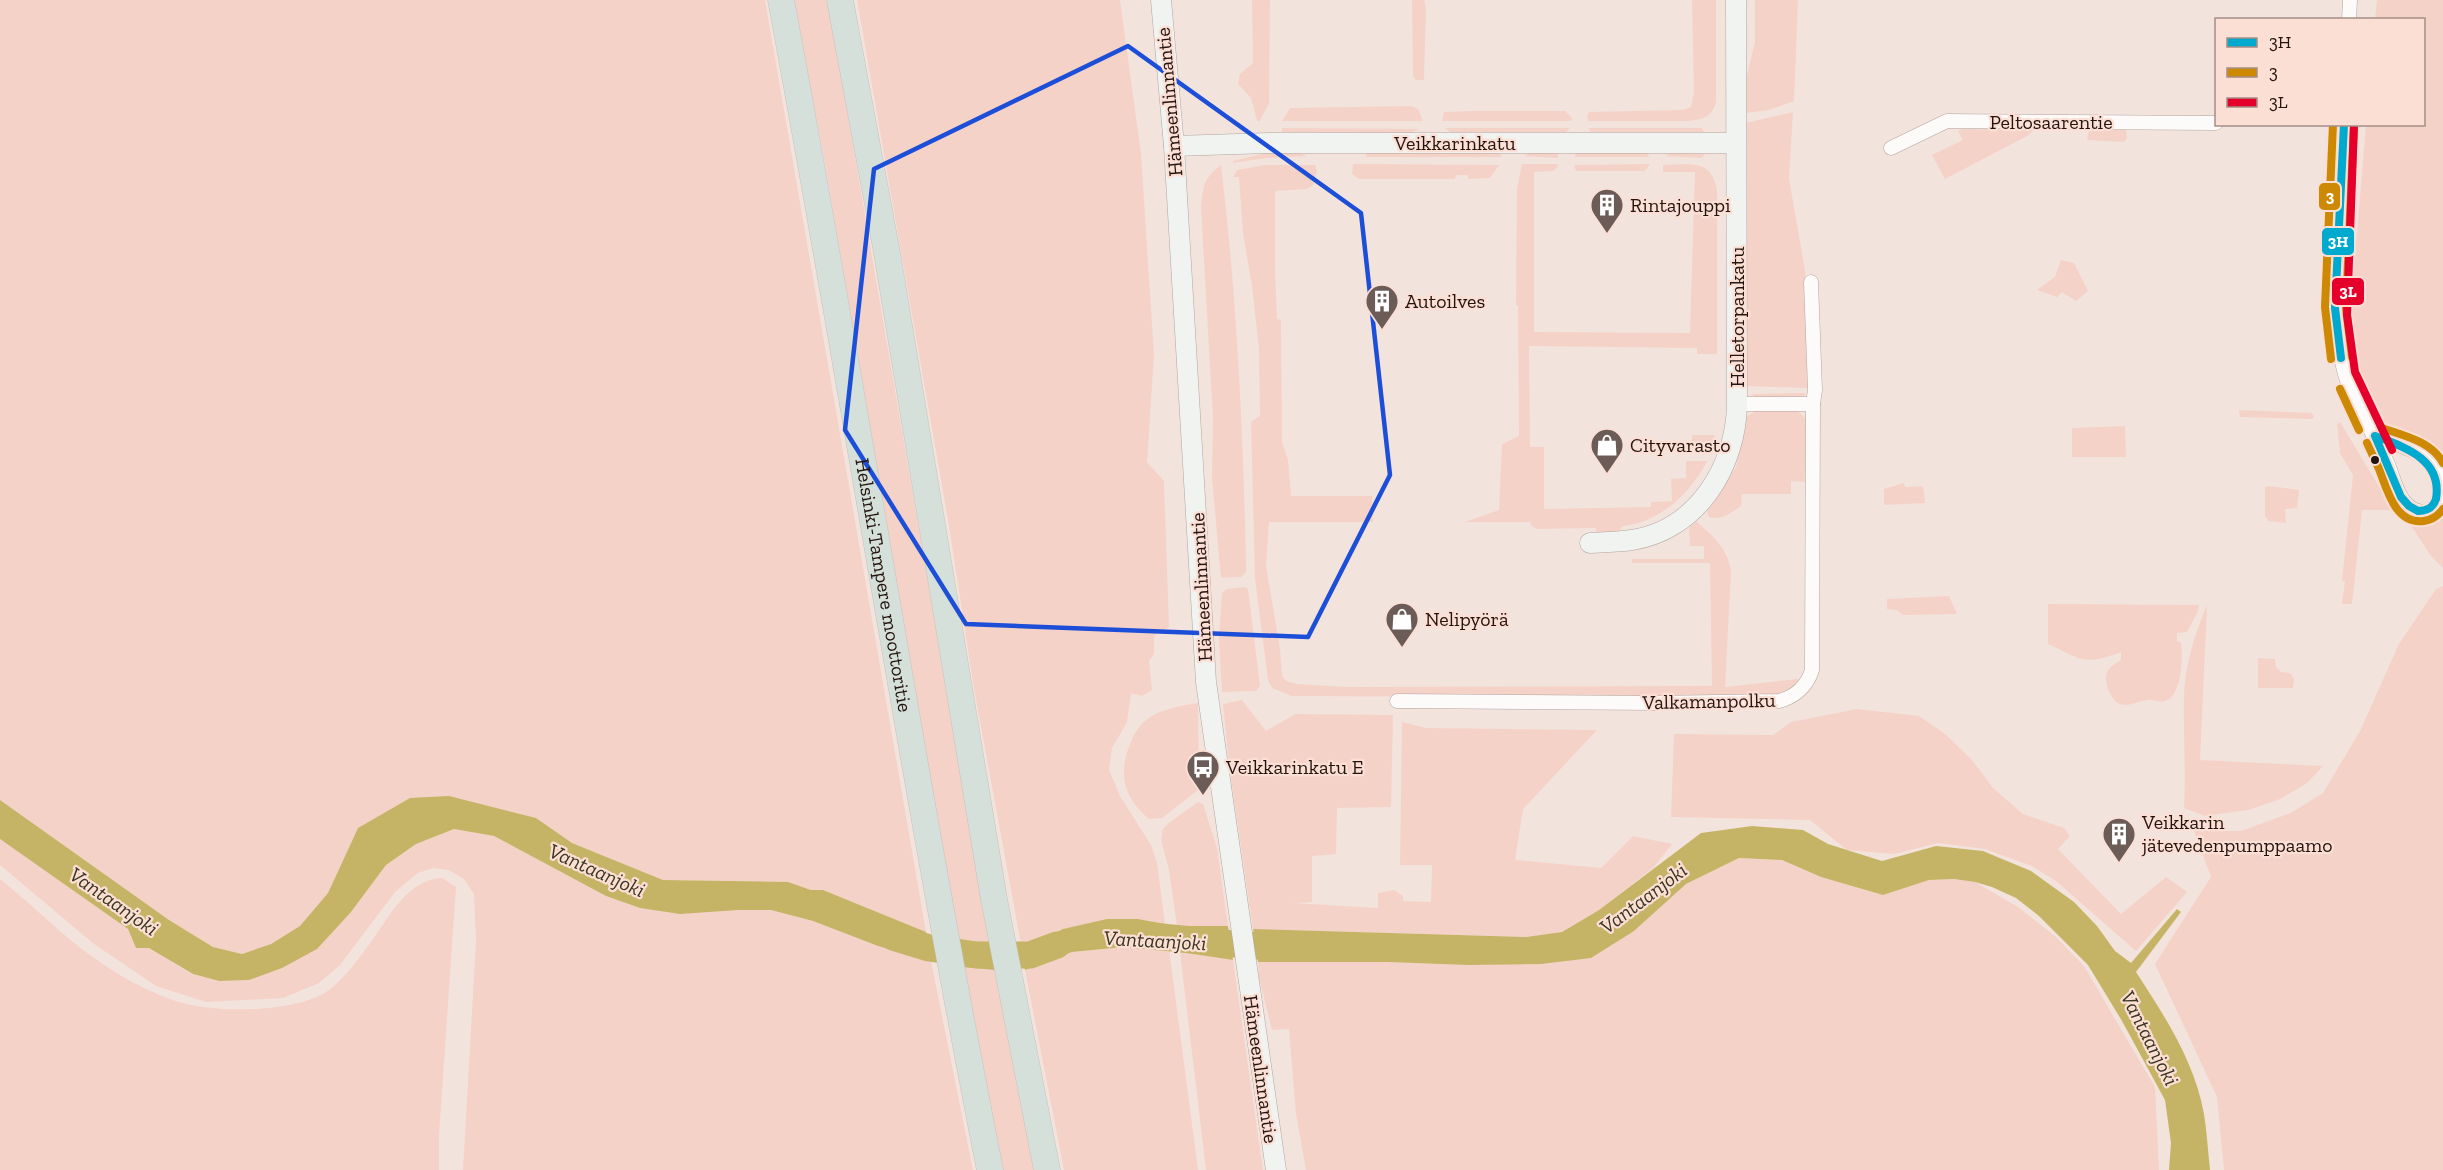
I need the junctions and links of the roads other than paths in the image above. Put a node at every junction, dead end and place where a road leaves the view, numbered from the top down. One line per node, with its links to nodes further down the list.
1 (781, 0): 18 (highway, Helsinki-Tampere moottoritie)
2 (840, 0): 19 (highway)
3 (1161, 0): 10 (street, Hämeenlinnantie)
4 (1736, 0): 9 (street, Helletorpankatu)
5 (2350, 0): 6 (street)
6 (2349, 18)
7 (2215, 123): 11 (street, Peltosaarentie)
8 (2344, 126): 15 (street)
9 (1736, 143): 10 (street, Veikkarinkatu); 13 (street, Helletorpankatu)
10 (1174, 147): 20 (street, Hämeenlinnantie)
11 (1891, 148)
12 (1811, 282): 14 (street, Valkamanpolku)
13 (1737, 404): 14 (street); 16 (street, Helletorpankatu)
14 (1813, 404): 17 (street, Valkamanpolku)
15 (2374, 436): 15 (street)
16 (1590, 543)
17 (1397, 701)
18 (990, 1170)
19 (1047, 1170)
20 (1276, 1170)

